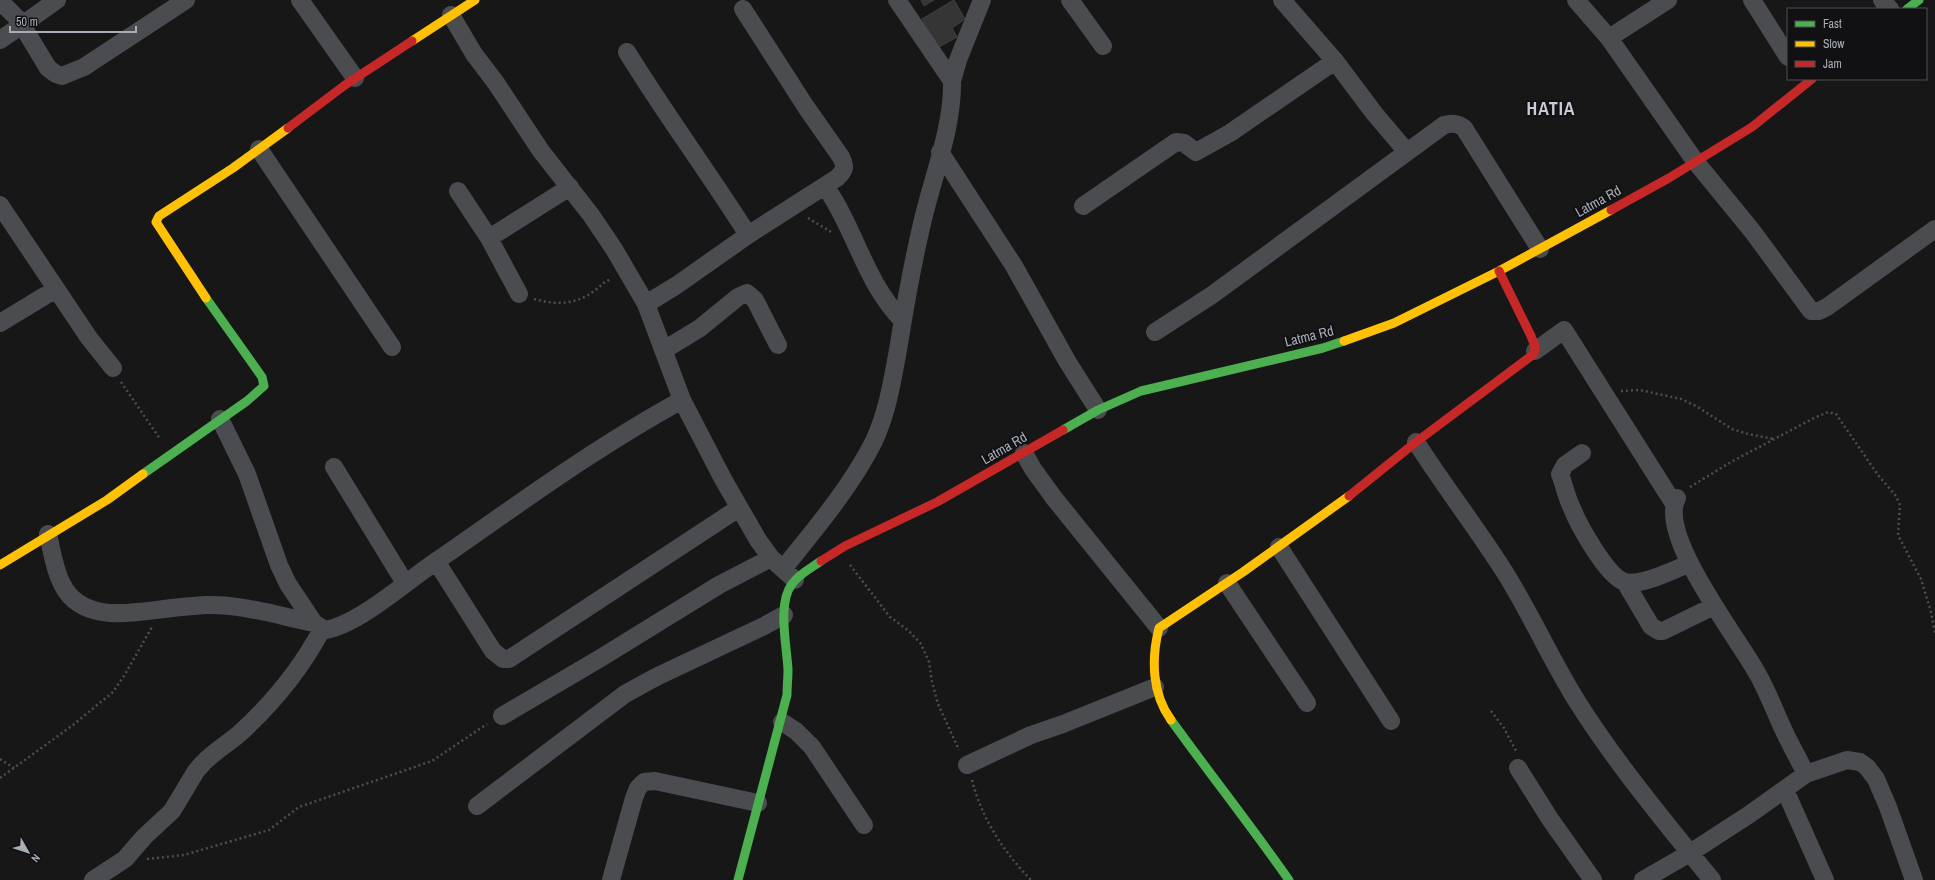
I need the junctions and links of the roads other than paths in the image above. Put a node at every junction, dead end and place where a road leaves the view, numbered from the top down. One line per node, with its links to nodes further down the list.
1 (57, 0): 19 (street)
2 (186, 0): 19 (street)
3 (300, 0): 26 (street)
4 (475, 0): 18 (street)
5 (896, 0): 28 (street)
6 (982, 0): 28 (street)
7 (1070, 0): 22 (street)
8 (1282, 0): 25 (street)
9 (1576, 0): 20 (street)
10 (1668, 0): 20 (street)
11 (1752, 0): 24 (street)
12 (1882, 0): 15 (street)
13 (1919, 0): 16 (street)
14 (0, 1): 19 (street)
15 (1889, 8)
16 (1908, 8)
17 (743, 9): 33 (street)
18 (451, 15): 26 (street); 34 (street)
19 (22, 25): 21 (street)
20 (1609, 38): 32 (street)
21 (0, 40)
22 (1103, 46)
23 (627, 52): 39 (street)
24 (1787, 55)
25 (1334, 61): 31 (street); 37 (street)
26 (355, 78): 29 (street)
27 (1808, 80): 32 (street, Latma Rd)
28 (952, 81): 30 (street)
29 (259, 149): 50 (street); 56 (street)
30 (940, 152): 46 (street); 55 (street)
31 (1407, 152): 41 (street); 48 (street)
32 (1695, 161): 38 (street); 41 (street, Latma Rd)
33 (825, 186): 39 (street); 46 (street)
34 (570, 187): 40 (street); 45 (street)
35 (458, 191): 40 (street)
36 (0, 205): 43 (street)
37 (1083, 206)
38 (1935, 229)
39 (748, 235): 45 (street)
40 (489, 238): 44 (street)
41 (1540, 249): 42 (street, Latma Rd)
42 (1499, 271): 52 (street); 55 (street, Latma Rd)
43 (56, 289): 47 (street); 53 (street)
44 (519, 294)
45 (646, 304): 51 (street)
46 (903, 321): 67 (street)
47 (0, 323)
48 (1155, 332)
49 (778, 345): 51 (street)
50 (392, 347)
51 (664, 350): 54 (street)
52 (1535, 351): 57 (street); 65 (street)
53 (112, 368)
54 (682, 400): 61 (street); 64 (street)
55 (1098, 410): 58 (street, Latma Rd)
56 (220, 419): 62 (street); 73 (street)
57 (1416, 442): 63 (street); 87 (street)
58 (1024, 453): 67 (street, Latma Rd); 74 (street)
59 (1582, 453): 68 (street)
60 (334, 467): 69 (street)
61 (740, 508): 64 (street); 67 (street)
62 (48, 534): 66 (street); 73 (street)
63 (1279, 546): 70 (street); 78 (street)
64 (436, 561): 69 (street)
65 (1690, 563): 68 (street); 71 (street)
66 (0, 565)
67 (783, 569): 72 (street); 77 (street)
68 (1625, 582): 71 (street)
69 (405, 583): 73 (street)
70 (1226, 583): 74 (street); 76 (street)
71 (1714, 606): 82 (street)
72 (784, 615): 79 (street); 85 (street)
73 (318, 626): 89 (street)
74 (1159, 628): 75 (street)
75 (1155, 687): 80 (street); 91 (street)
76 (1307, 703)
77 (502, 716)
78 (1391, 721)
79 (782, 722): 84 (street); 86 (street)
80 (967, 765)
81 (1518, 768): 92 (street)
82 (1806, 774): 83 (street); 96 (street)
83 (1785, 790): 87 (street); 95 (street)
84 (758, 803): 88 (street); 90 (street)
85 (477, 806)
86 (864, 825)
87 (1690, 853): 93 (street); 94 (street)
88 (744, 877)
89 (93, 880)
90 (611, 880)
91 (1289, 880)
92 (1593, 880)
93 (1643, 880)
94 (1712, 880)
95 (1825, 880)
96 (1914, 880)

